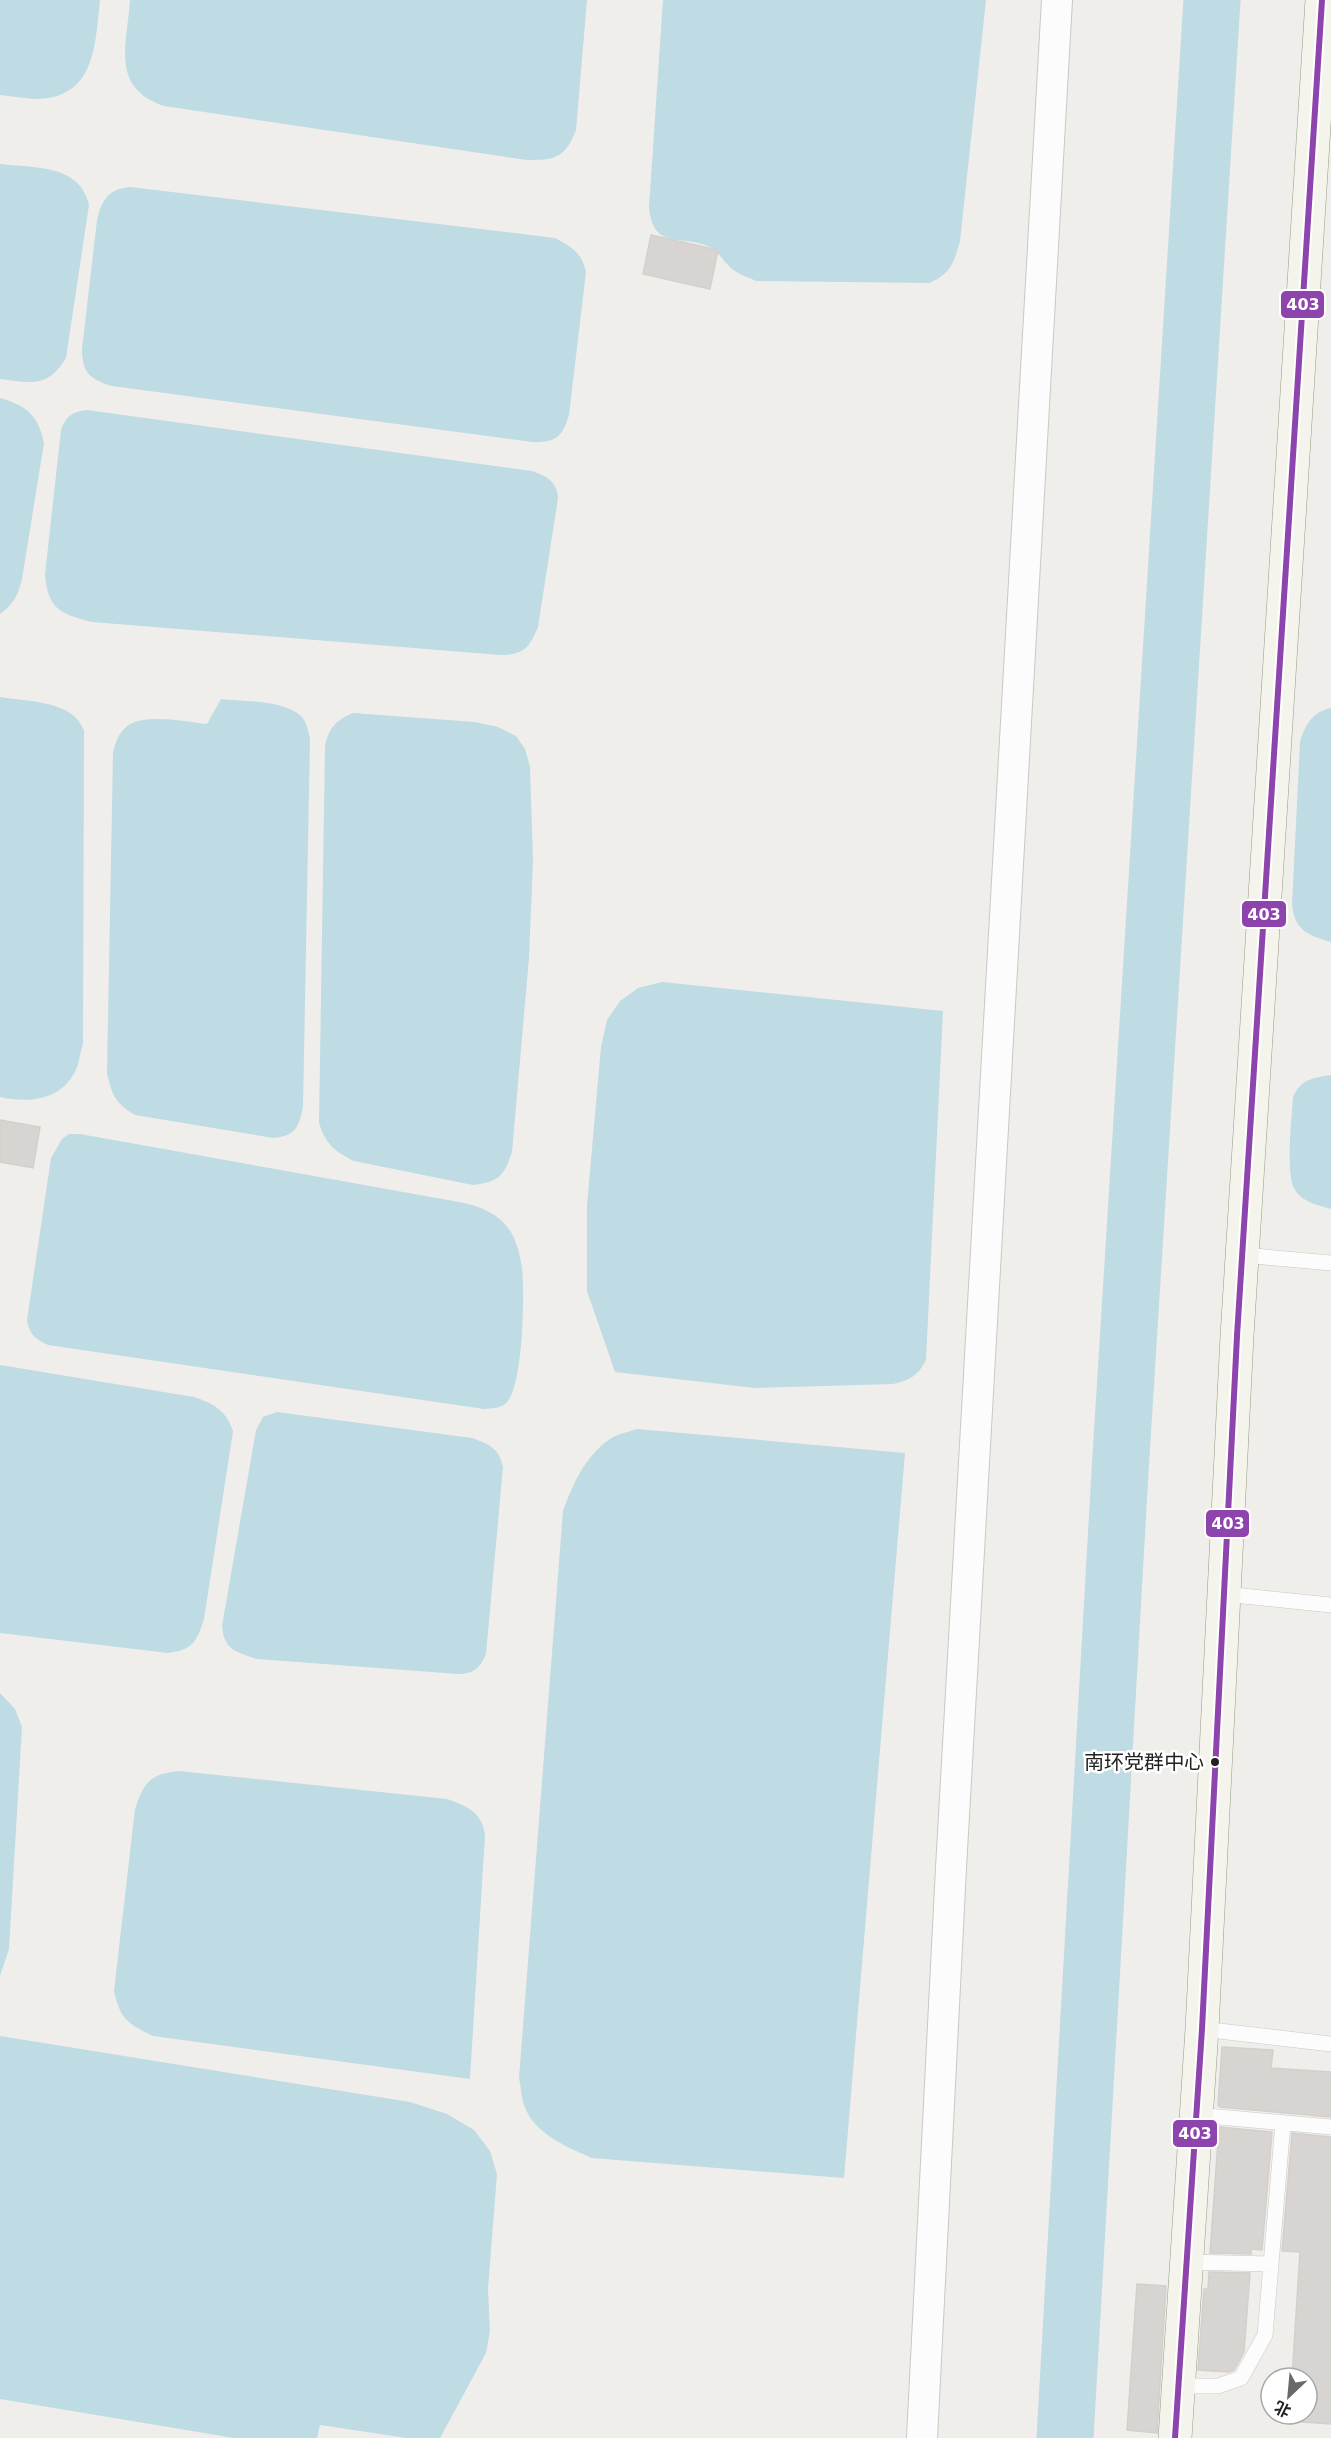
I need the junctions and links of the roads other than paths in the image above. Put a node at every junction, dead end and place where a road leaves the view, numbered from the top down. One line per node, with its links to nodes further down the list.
1 (1057, 0): 15 (street)
2 (1322, 0): 3 (street)
3 (1243, 1255): 4 (lane); 5 (street)
4 (1331, 1263)
5 (1224, 1594): 6 (lane); 7 (street)
6 (1331, 1605)
7 (1202, 2029): 8 (lane); 9 (street)
8 (1331, 2044)
9 (1196, 2115): 10 (lane); 12 (street)
10 (1283, 2123): 11 (lane); 13 (lane)
11 (1331, 2127)
12 (1187, 2262): 13 (lane); 14 (street)
13 (1271, 2264): 14 (lane)
14 (1178, 2386): 16 (street)
15 (922, 2438)
16 (1175, 2438)

